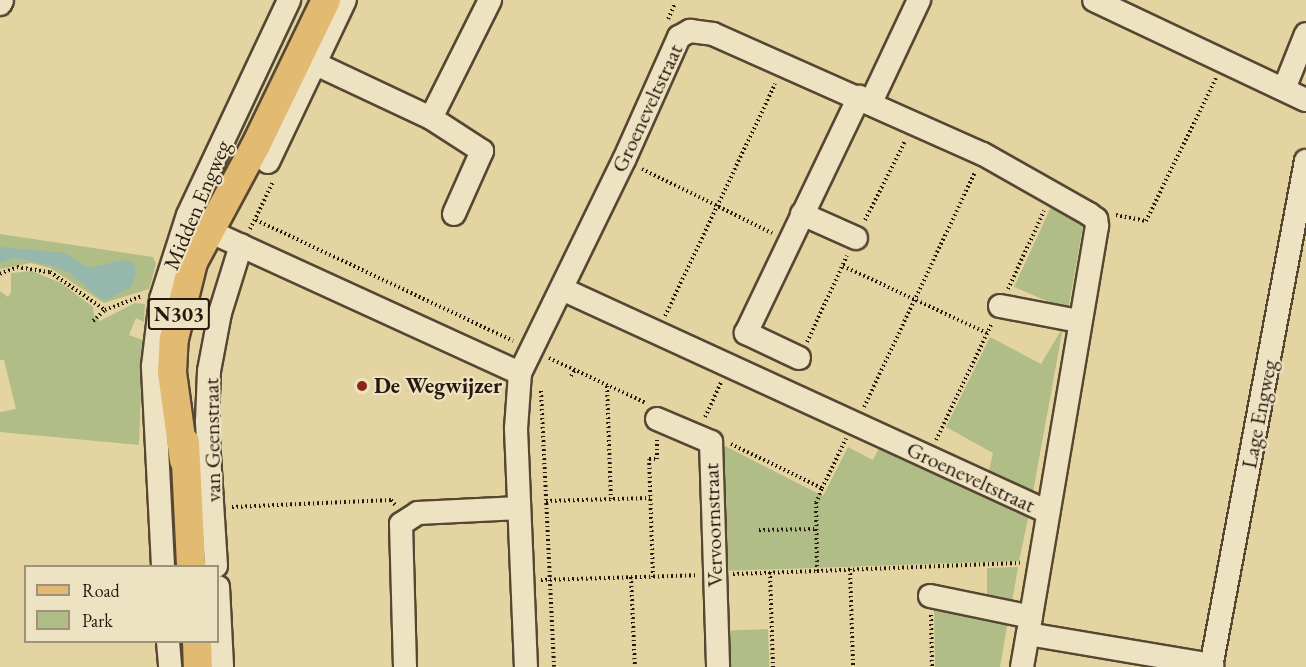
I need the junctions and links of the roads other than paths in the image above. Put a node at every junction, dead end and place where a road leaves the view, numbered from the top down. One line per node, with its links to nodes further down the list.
1 (2, 0): 8 (street)
2 (289, 0): 31 (street, Midden Engweg)
3 (326, 0): 10 (main road, van Geenstraat / N303)
4 (345, 0): 10 (street, van Geenstraat)
5 (490, 0): 14 (street)
6 (919, 0): 12 (street)
7 (1094, 0): 11 (street)
8 (0, 4)
9 (1306, 34): 11 (street)
10 (307, 60): 14 (street); 15 (street, van Geenstraat); 19 (main road, van Geenstraat / N303)
11 (1284, 89): 13 (street)
12 (865, 99): 18 (street); 21 (street, Groeneveltstraat); 23 (street, Groeneveltstraat)
13 (1306, 100)
14 (431, 118): 17 (street)
15 (270, 157)
16 (1306, 161): 39 (street, Lage Engweg)
17 (454, 214)
18 (802, 214): 20 (street); 24 (street)
19 (222, 237): 27 (street); 32 (main road, van Geenstraat / N303); 33 (street, van Geenstraat)
20 (856, 238)
21 (562, 289): 26 (street, Groeneveltstraat); 27 (street, Groeneveltstraat)
22 (1000, 306): 23 (street)
23 (1079, 321): 30 (street, Groeneveltstraat)
24 (746, 333): 25 (street); 26 (street)
25 (799, 357)
26 (729, 366): 30 (street, Groeneveltstraat)
27 (520, 373): 29 (street)
28 (657, 414): 45 (street, Vervoornstraat)
29 (519, 505): 43 (street); 44 (street)
30 (1048, 512): 36 (street, Groeneveltstraat)
31 (163, 565)
32 (191, 565)
33 (216, 565)
34 (930, 596): 36 (street)
35 (219, 607): 42 (street)
36 (1029, 626): 39 (street); 46 (street)
37 (168, 643): 40 (street)
38 (197, 643): 41 (main road)
39 (1211, 666)
40 (170, 667)
41 (198, 667)
42 (222, 667)
43 (405, 667)
44 (526, 667)
45 (718, 667)
46 (1022, 667)

